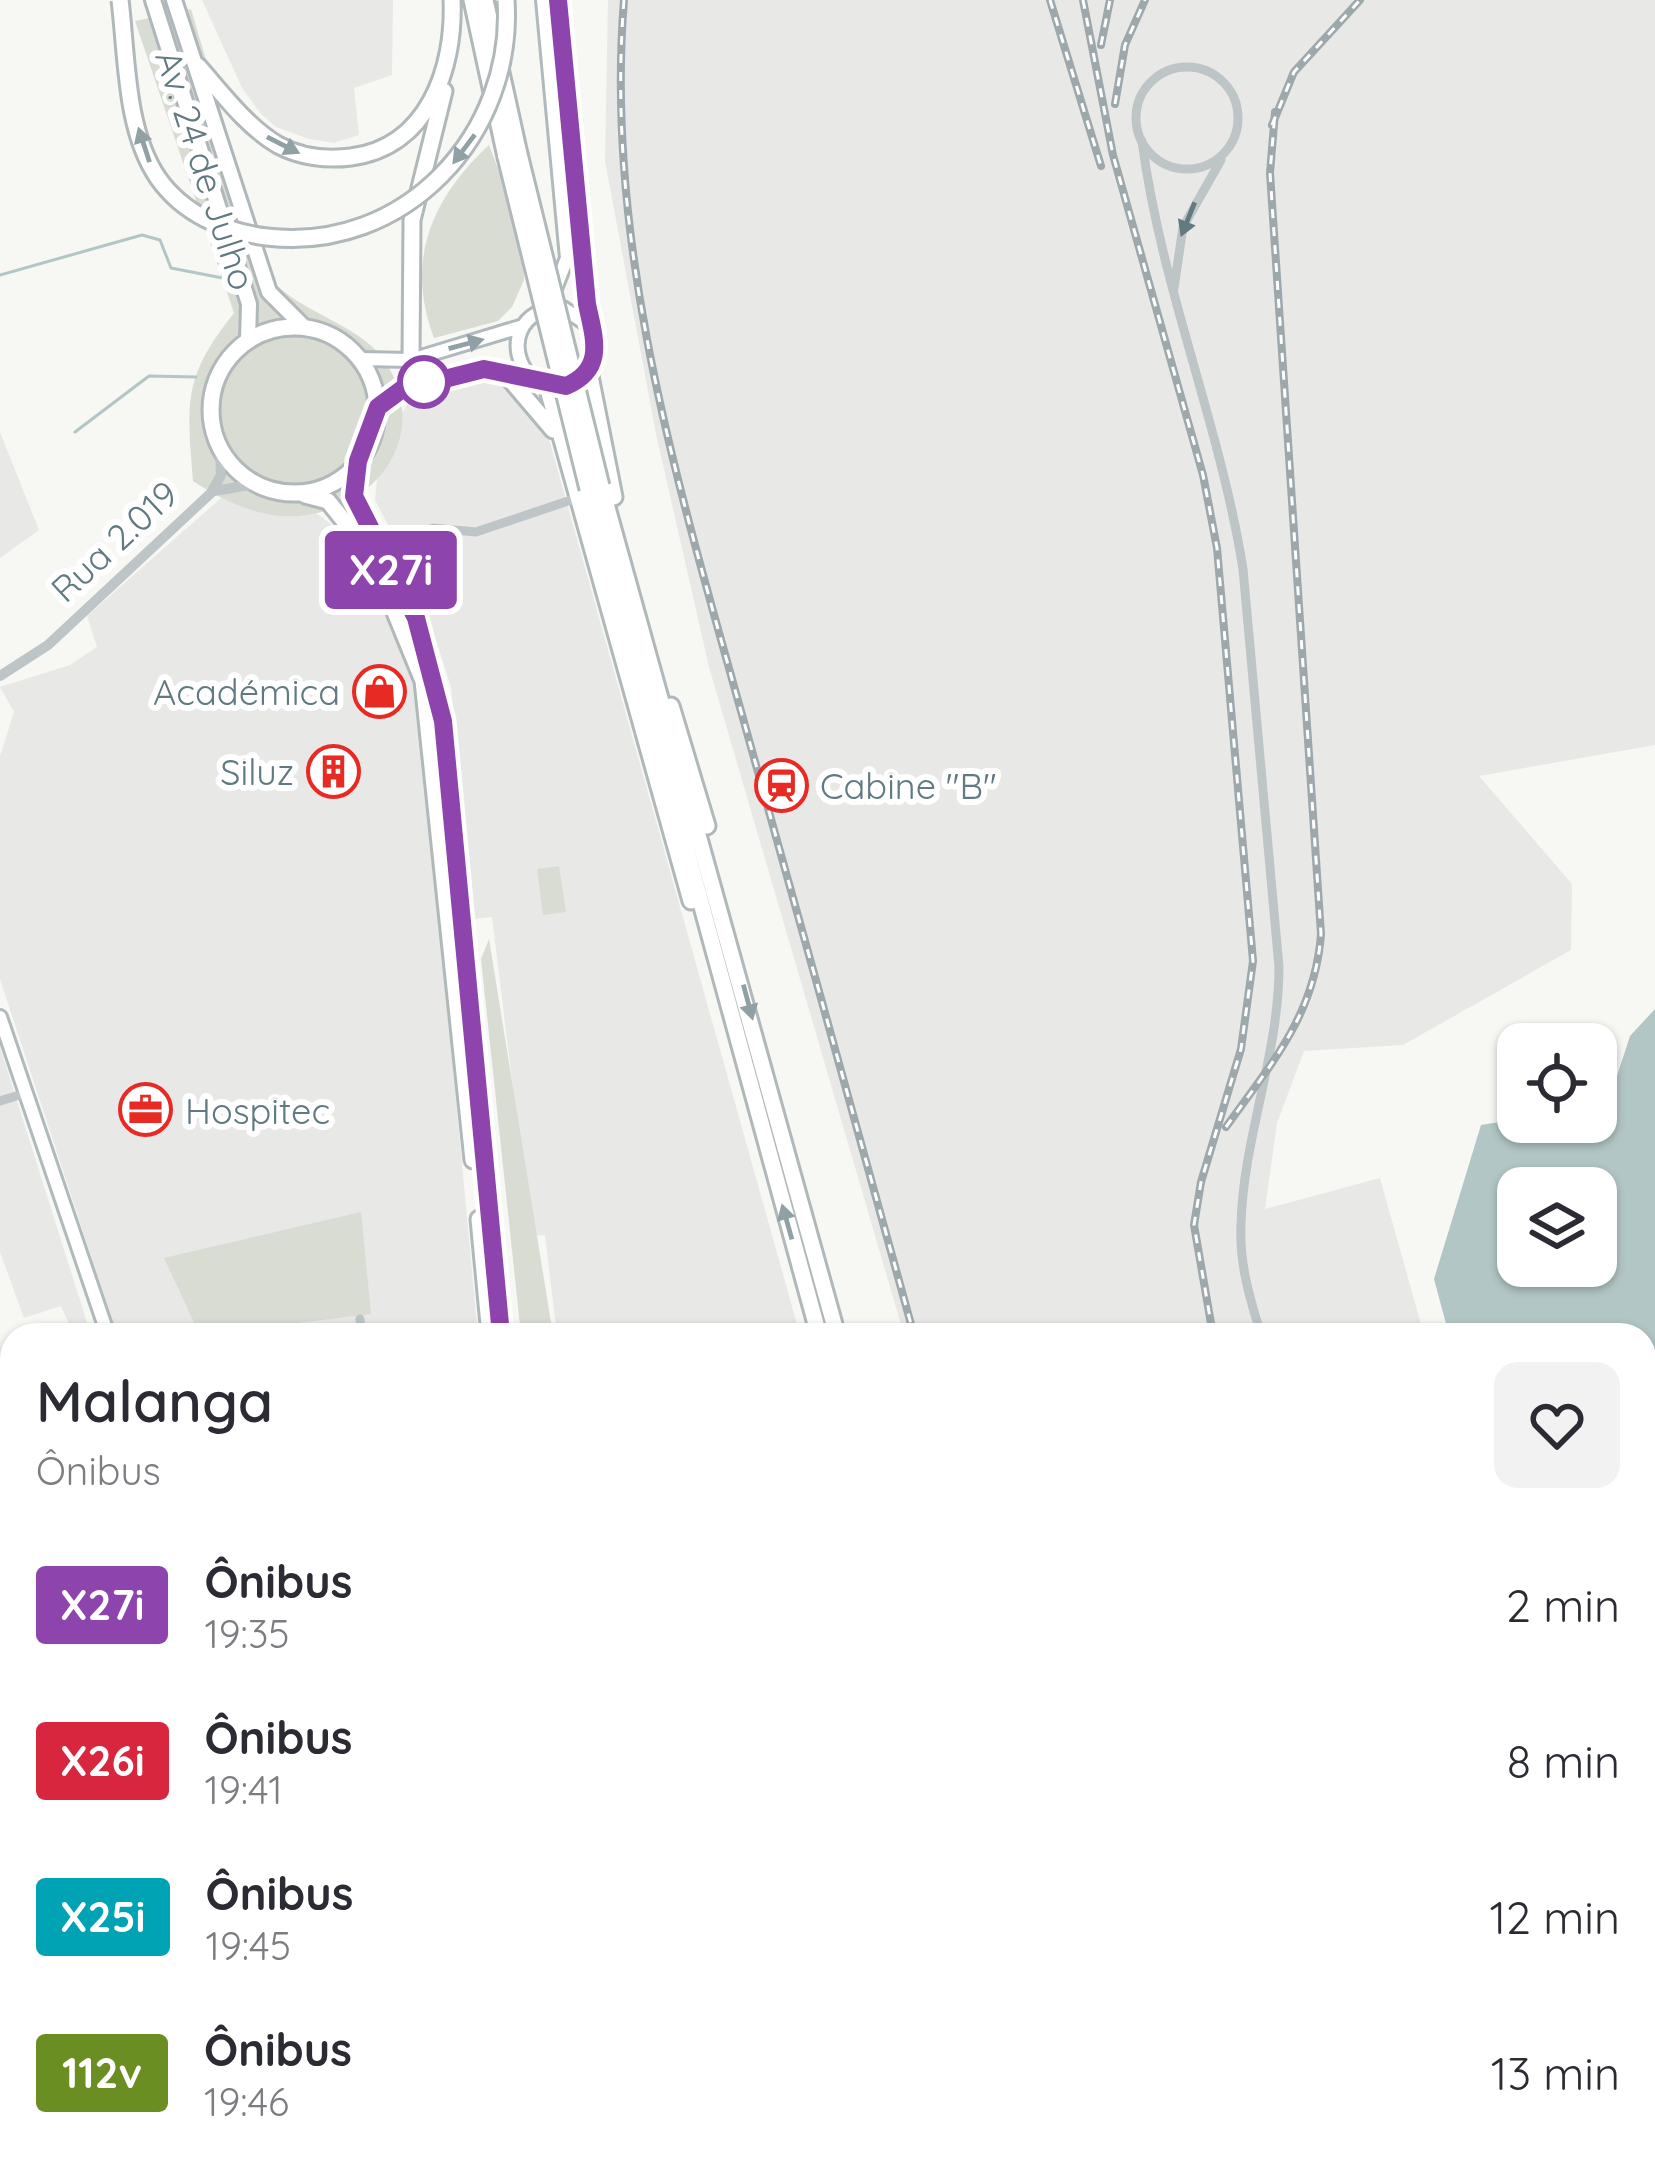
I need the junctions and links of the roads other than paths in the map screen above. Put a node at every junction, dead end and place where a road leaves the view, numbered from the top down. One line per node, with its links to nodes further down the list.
1 (120, 0): 7 (highway, one-way to 1, bridge)
2 (153, 0): 20 (main road, Av. 24 de Julho)
3 (174, 0): 10 (main road, Av. 24 de Julho)
4 (452, 0): 11 (highway)
5 (472, 0): 14 (highway)
6 (485, 0): 14 (highway)
7 (506, 0)
8 (543, 0): 16 (main road)
9 (558, 0): 19 (main road)
10 (196, 60): 11 (highway, one-way to 11); 17 (main road, Av. 24 de Julho)
11 (446, 69): 22 (highway)
12 (1142, 141): 13 (street); 13 (street); 15 (street)
13 (1229, 148): 15 (street, one-way to 15)
14 (513, 156): 31 (highway, bridge)
15 (1174, 300): 47 (street)
16 (546, 308): 18 (main road); 19 (main road)
17 (303, 326): 20 (highway); 21 (highway)
18 (520, 327): 22 (main road, one-way to 18); 25 (main road)
19 (592, 328): 23 (main road)
20 (248, 341): 28 (highway)
21 (361, 359): 22 (main road); 26 (highway)
22 (411, 360)
23 (589, 370): 25 (main road); 36 (highway)
24 (503, 371): 25 (main road); 26 (main road); 27 (highway)
25 (540, 383): 27 (highway)
26 (378, 407): 29 (highway)
27 (560, 443): 31 (highway)
28 (220, 448): 30 (highway); 32 (street)
29 (358, 461): 33 (highway); 34 (highway)
30 (255, 484): 32 (street); 33 (highway)
31 (589, 491): 34 (street); 36 (highway); 45 (highway, one-way to 31)
32 (212, 493): 35 (street, Rua 2.019)
33 (305, 495): 43 (highway)
34 (381, 554): 44 (highway)
35 (0, 676)
36 (730, 938): 46 (highway, one-way to 46)
37 (0, 1017): 38 (main road)
38 (26, 1093): 39 (street); 41 (main road)
39 (0, 1101)
40 (360, 1319): 42 (street)
41 (104, 1323)
42 (360, 1323)
43 (489, 1323)
44 (500, 1323)
45 (816, 1323)
46 (834, 1323)
47 (1258, 1323)

